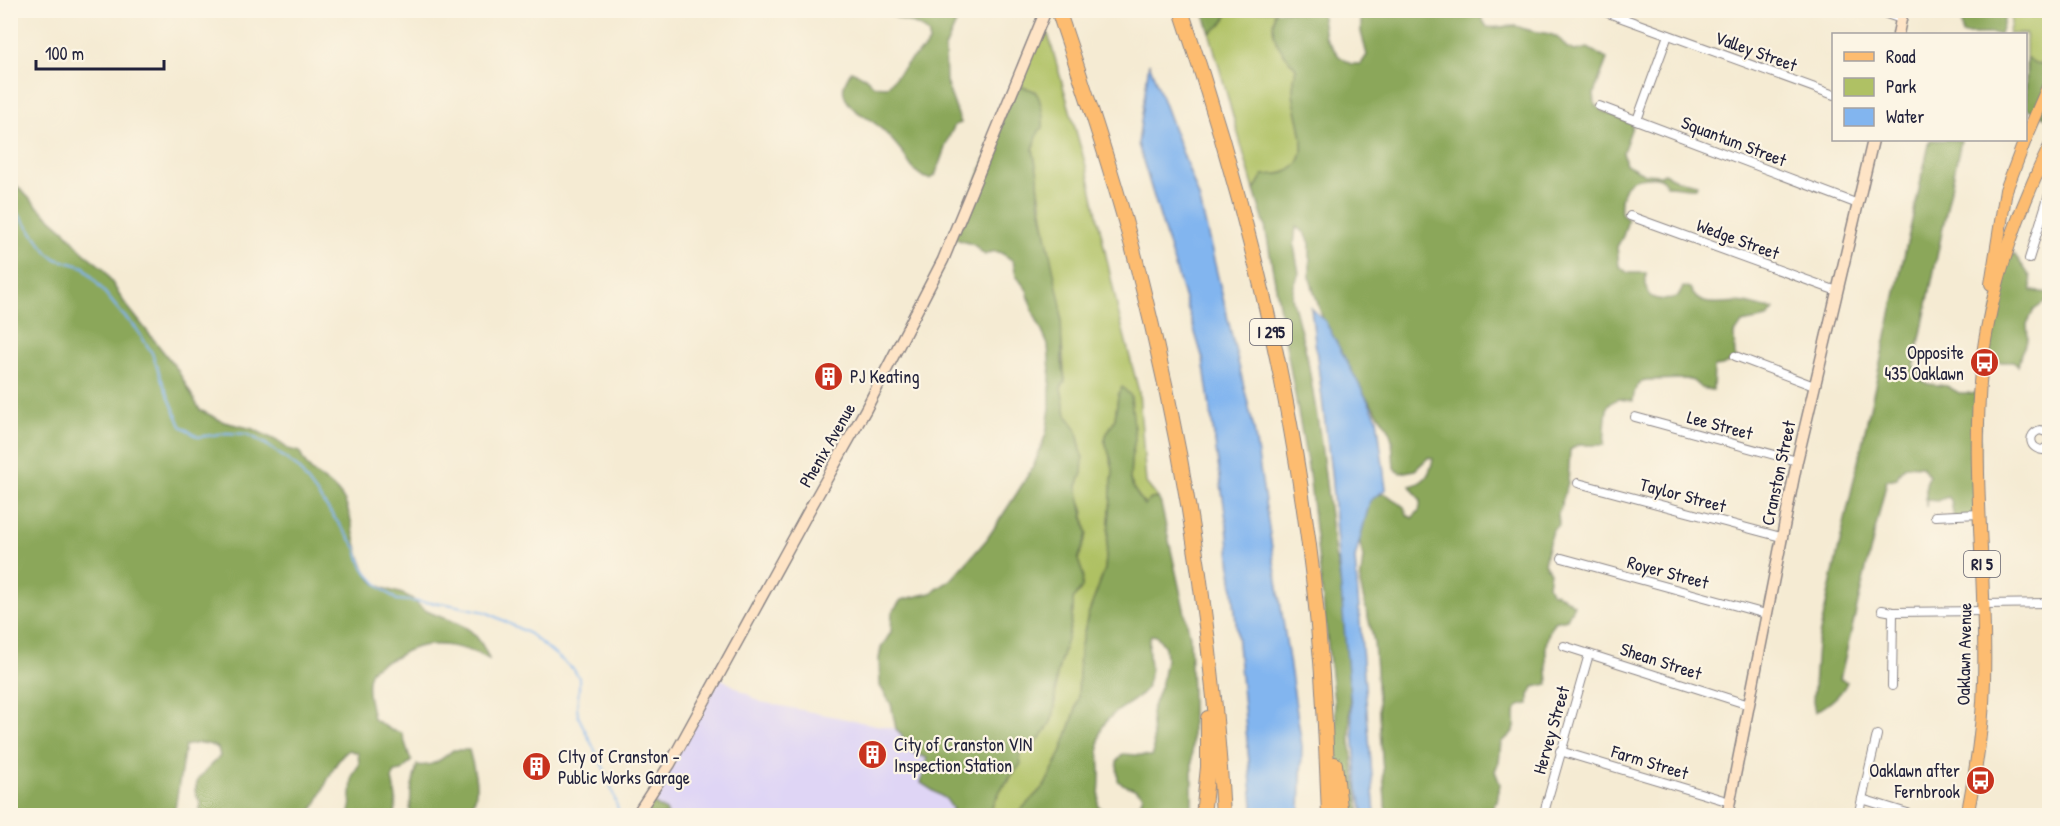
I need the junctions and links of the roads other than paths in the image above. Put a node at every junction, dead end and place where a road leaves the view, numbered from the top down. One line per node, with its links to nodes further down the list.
1 (1046, 10): 49 (main road, Phenix Avenue)
2 (1058, 10): 39 (highway)
3 (1181, 10): 42 (highway, I 295)
4 (1600, 10): 8 (street, Valley Street)
5 (1875, 10): 6 (street)
6 (1902, 15): 7 (main road)
7 (1898, 33)
8 (1668, 35): 10 (street, Valley Street); 12 (street)
9 (2049, 82): 13 (main road, Oaklawn Avenue / RI 5)
10 (1832, 95)
11 (1599, 106): 12 (street, Squantum Street)
12 (1638, 120): 18 (street, Squantum Street)
13 (2027, 134)
14 (1873, 141): 18 (main road, Cranston Street)
15 (2024, 141): 22 (main road, Oaklawn Avenue / RI 5)
16 (2049, 146): 22 (main road, Oaklawn Avenue / RI 5)
17 (2049, 191): 20 (street)
18 (1858, 204): 21 (main road, Cranston Street)
19 (1630, 216): 21 (street, Wedge Street)
20 (2029, 259)
21 (1837, 291): 24 (main road, Cranston Street)
22 (1990, 312): 30 (main road, Oaklawn Avenue / RI 5)
23 (1735, 356): 24 (street)
24 (1814, 386): 28 (main road, Cranston Street)
25 (1635, 417): 28 (street, Lee Street)
26 (2049, 436): 27 (street)
27 (2049, 444)
28 (1797, 461): 32 (main road, Cranston Street)
29 (1578, 483): 32 (street, Taylor Street)
30 (1980, 514): 31 (street); 35 (main road, Oaklawn Avenue / RI 5)
31 (1935, 516)
32 (1781, 537): 38 (main road, Cranston Street)
33 (1562, 558): 38 (street, Royer Street)
34 (2049, 603): 35 (street)
35 (1983, 607): 37 (street); 58 (main road, Oaklawn Avenue / RI 5)
36 (1882, 610): 37 (street)
37 (1893, 612): 43 (street)
38 (1766, 614): 44 (main road, Cranston Street)
39 (1206, 626): 50 (highway); 51 (highway)
40 (1564, 646): 41 (street, Shean Street)
41 (1589, 654): 44 (street, Shean Street); 46 (street, Hervey Street)
42 (1321, 663): 52 (highway, I 295); 53 (highway)
43 (1892, 686)
44 (1749, 705): 48 (main road, Cranston Street)
45 (1877, 735): 47 (street)
46 (1560, 751): 48 (street, Farm Street); 54 (street, Hervey Street)
47 (1862, 799): 56 (street); 57 (street)
48 (1730, 802): 55 (main road, Cranston Street)
49 (636, 816)
50 (1203, 816)
51 (1223, 816)
52 (1329, 816)
53 (1341, 816)
54 (1543, 816)
55 (1727, 816)
56 (1858, 816)
57 (1917, 816)
58 (1967, 816)

